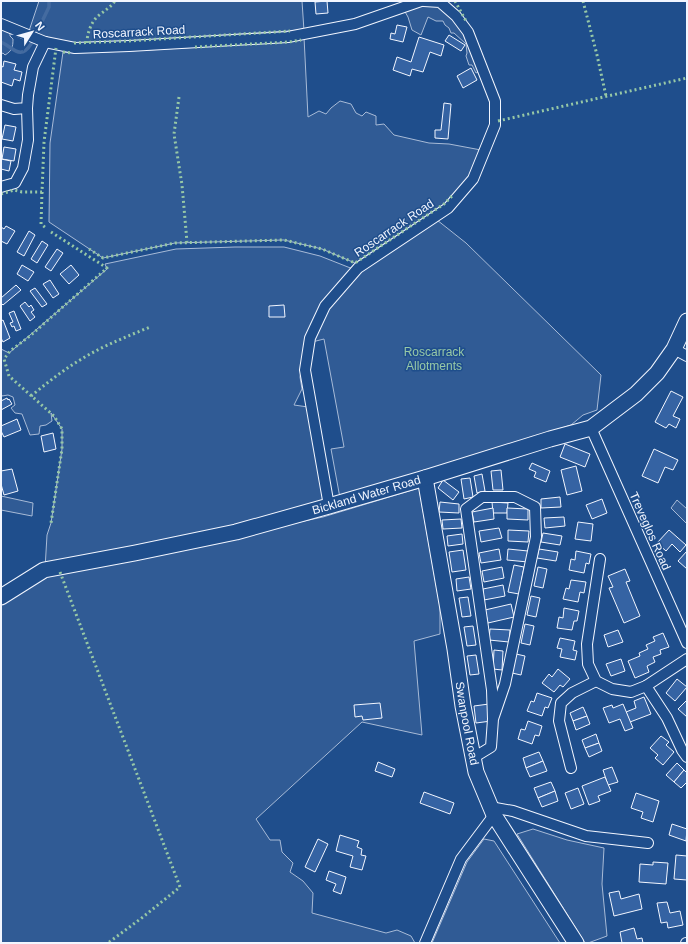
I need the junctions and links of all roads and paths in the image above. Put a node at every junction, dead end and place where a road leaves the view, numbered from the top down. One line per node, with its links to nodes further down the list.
1 (423, 1): 3 (street, Roscarrack Road); 11 (street, Roscarrack Road)
2 (1, 24): 3 (street, Roscarrack Road)
3 (45, 42): 5 (street)
4 (1, 105): 5 (street)
5 (26, 108): 6 (street)
6 (1, 187)
7 (687, 321): 8 (street, Bickland Water Road)
8 (681, 353): 9 (street, Bickland Water Road)
9 (591, 428): 10 (street, Bickland Water Road); 14 (street, Treveglos Road)
10 (425, 478): 11 (street, Bickland Water Road); 20 (street, Swanpool Road)
11 (329, 506): 13 (street, Bickland Water Road)
12 (600, 558): 16 (street)
13 (1, 596)
14 (687, 643)
15 (687, 658): 17 (street)
16 (596, 681): 17 (street); 21 (street)
17 (646, 686): 19 (street)
18 (493, 718): 18 (street); 20 (street)
19 (687, 757)
20 (473, 758): 22 (street, Swanpool Road)
21 (571, 768)
22 (492, 811): 23 (street); 24 (street); 25 (street, Swanpool Road)
23 (648, 844)
24 (425, 943)
25 (576, 943)

